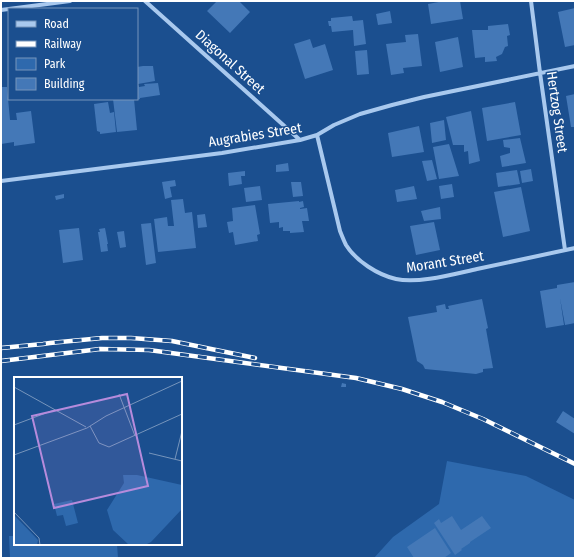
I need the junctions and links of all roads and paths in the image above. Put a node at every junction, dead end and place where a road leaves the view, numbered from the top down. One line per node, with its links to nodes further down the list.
1 (70, 1): 4 (street)
2 (145, 1): 8 (street, Diagonal Street)
3 (532, 1): 6 (street, Hertzog Street)
4 (16, 8)
5 (575, 66): 6 (street, Augrabies Street)
6 (540, 73): 7 (street, Augrabies Street); 11 (street, Hertzog Street)
7 (317, 135): 8 (street, Augrabies Street); 11 (street, Morant Street)
8 (300, 140): 9 (street, Augrabies Street)
9 (1, 181)
10 (575, 248): 11 (street, Morant Street)
11 (565, 250)

